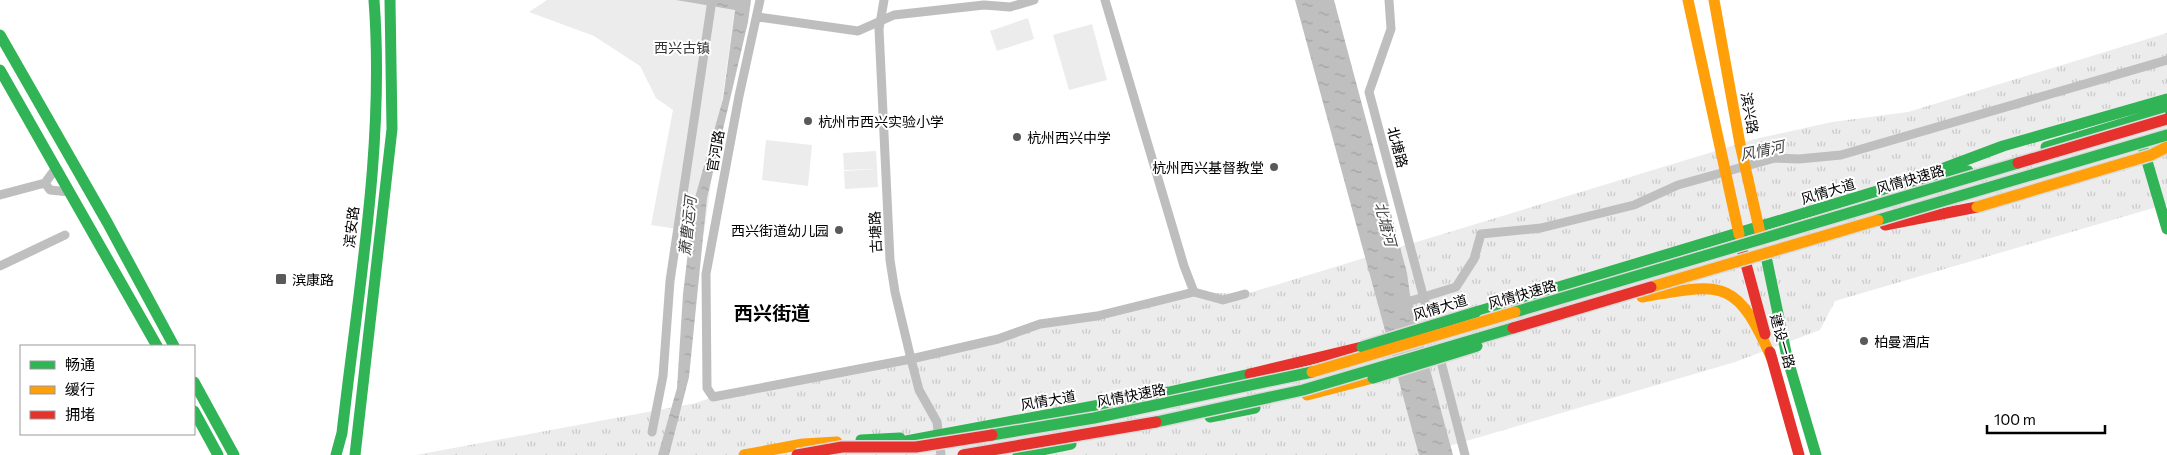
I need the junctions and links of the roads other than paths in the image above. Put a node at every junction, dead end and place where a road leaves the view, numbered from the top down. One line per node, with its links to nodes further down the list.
1 (374, 0): 46 (main road, 滨安路)
2 (390, 0): 47 (main road)
3 (712, 0): 41 (street)
4 (760, 0): 11 (street, 官河路)
5 (884, 0): 12 (street, 古塘路)
6 (1034, 0): 12 (street)
7 (1105, 0): 32 (street)
8 (1389, 0): 55 (street, 北塘路)
9 (1688, 0): 29 (main road)
10 (1714, 0): 27 (main road, 滨兴路)
11 (758, 17): 12 (street); 37 (street, 官河路)
12 (881, 21): 37 (street, 古塘路)
13 (0, 35): 36 (main road)
14 (0, 70): 21 (main road)
15 (2167, 100): 22 (main road)
16 (2167, 110): 22 (main road, 风情大道)
17 (2167, 119): 43 (main road, 风情快速路, bridge)
18 (2167, 135): 53 (main road, bridge)
19 (2167, 146): 20 (main road); 26 (main road, bridge)
20 (2144, 151): 26 (main road); 28 (main road)
21 (56, 168): 23 (street); 24 (main road)
22 (1907, 182): 27 (main road, 风情大道)
23 (45, 183): 24 (street); 25 (street)
24 (70, 192): 35 (main road)
25 (0, 195)
26 (1885, 225): 30 (main road)
27 (1759, 228): 29 (main road, 风情大道); 30 (main road, 滨兴路)
28 (2167, 229)
29 (1739, 234): 31 (main road, 建设一路); 42 (main road, 风情大道, bridge)
30 (1766, 261): 31 (main road); 57 (main road, 建设一路)
31 (1746, 266): 34 (main road); 38 (main road, 建设一路)
32 (1194, 292): 33 (street); 37 (street)
33 (1246, 294)
34 (1642, 297): 38 (main road); 54 (main road, bridge)
35 (156, 345)
36 (173, 345)
37 (911, 359): 42 (street, 古塘路)
38 (1772, 359): 56 (main road, 建设一路)
39 (195, 384): 45 (main road)
40 (195, 414): 44 (main road)
41 (652, 432)
42 (940, 434): 43 (main road, 风情大道); 52 (street, 古塘路)
43 (917, 442): 48 (main road); 49 (main road, bridge); 50 (main road, 风情大道); 51 (main road, 风情快速路, bridge)
44 (218, 455)
45 (234, 455)
46 (336, 455)
47 (355, 455)
48 (744, 455)
49 (797, 455)
50 (826, 455)
51 (875, 455)
52 (941, 455)
53 (963, 455)
54 (1018, 455)
55 (1465, 455)
56 (1799, 455)
57 (1816, 455)

